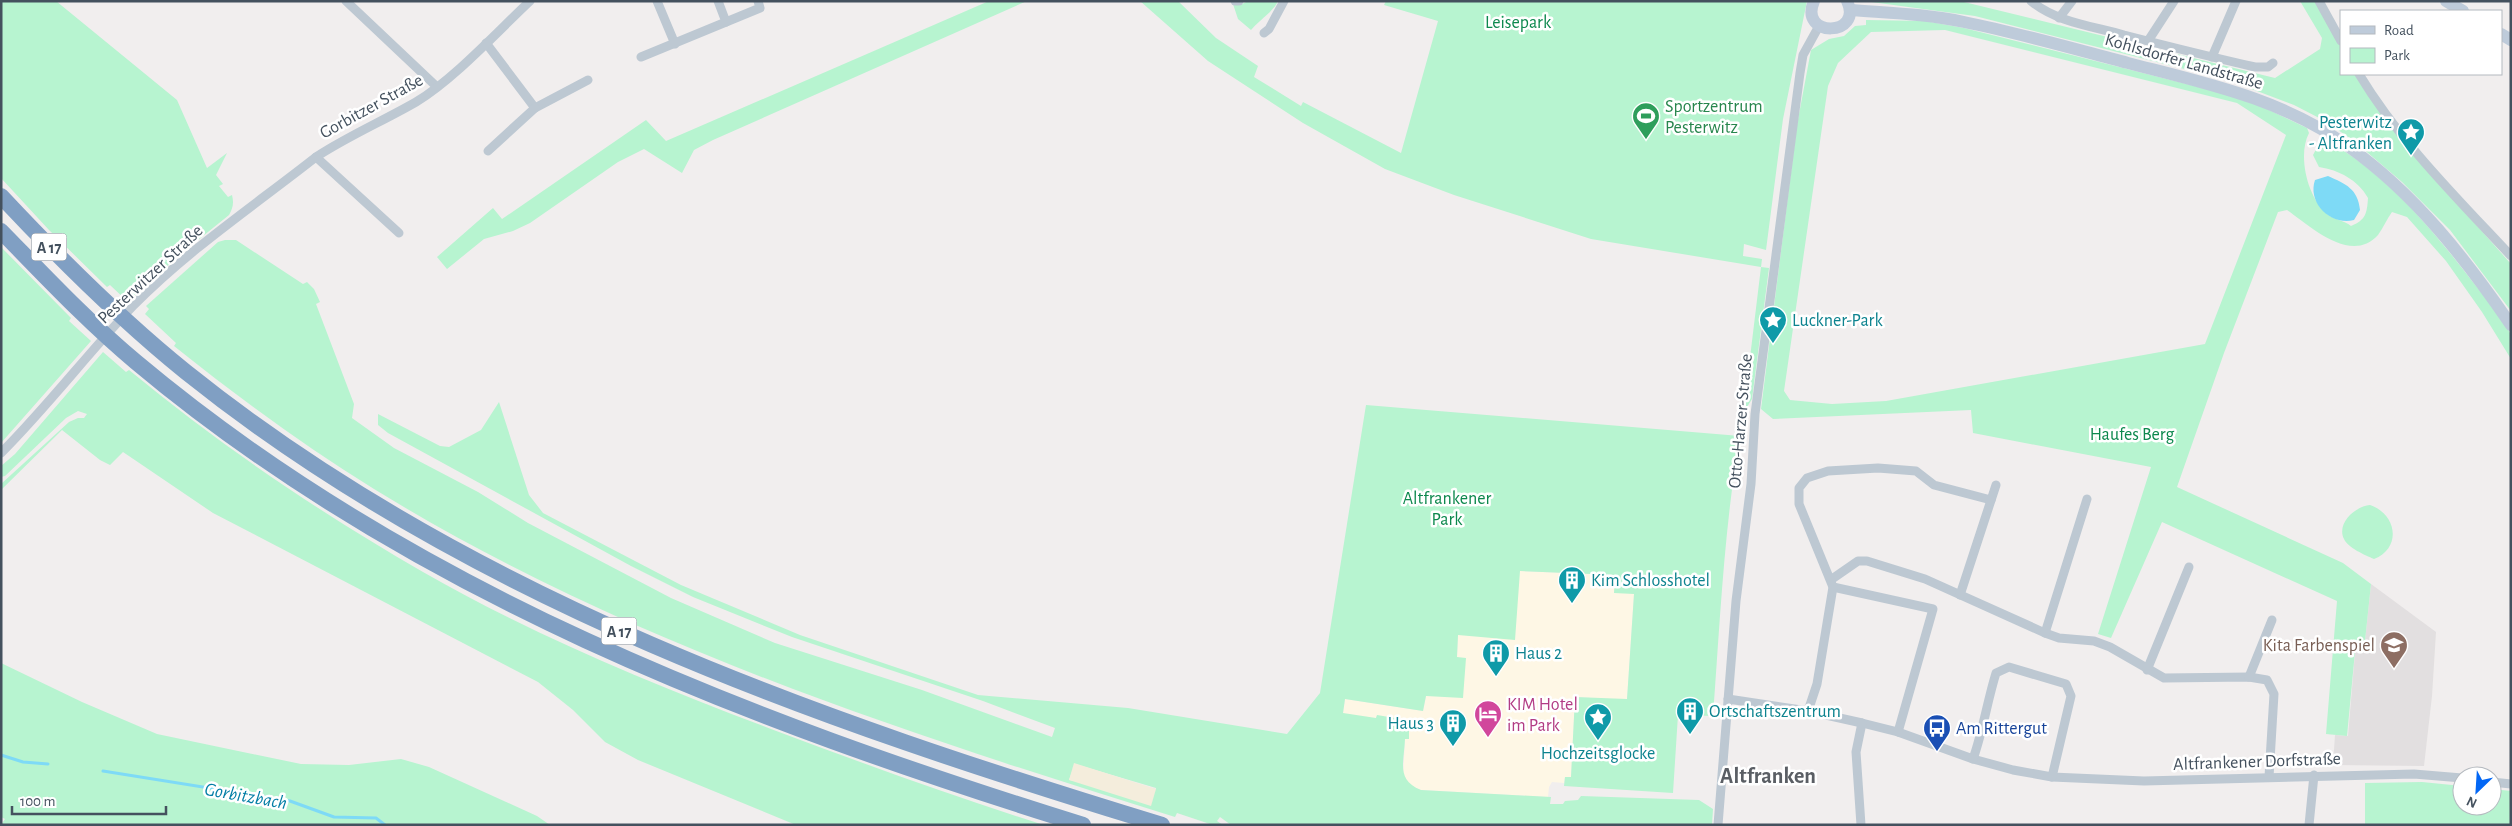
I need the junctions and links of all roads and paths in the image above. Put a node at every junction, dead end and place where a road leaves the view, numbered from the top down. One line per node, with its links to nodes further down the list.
1 (346, 1): 31 (street)
2 (530, 1): 24 (street, Gorbitzer Straße)
3 (656, 1): 25 (street)
4 (718, 1): 19 (street)
5 (758, 1): 19 (street)
6 (1235, 1): 7 (street)
7 (1239, 1)
8 (1284, 1): 21 (street)
9 (1814, 1): 20 (street)
10 (2030, 1): 18 (street)
11 (2072, 1): 18 (street)
12 (2174, 1): 23 (street)
13 (2236, 1): 27 (street)
14 (2320, 1): 22 (street)
15 (2446, 1): 17 (street)
16 (1849, 6): 20 (street); 39 (street, Kohlsdorfer Landstraße)
17 (2461, 10)
18 (2059, 18): 23 (street)
19 (726, 22): 25 (street)
20 (1819, 26): 51 (street, Otto-Harzer-Straße)
21 (1264, 33)
22 (2340, 39)
23 (2148, 41): 27 (street)
24 (486, 43): 31 (street, Gorbitzer Straße); 32 (street)
25 (675, 44): 26 (street)
26 (641, 57)
27 (2212, 57): 28 (street)
28 (2273, 63)
29 (2360, 75): 38 (street)
30 (588, 80): 32 (street)
31 (437, 87): 34 (street, Gorbitzer Straße)
32 (535, 108): 33 (street)
33 (488, 151)
34 (316, 157): 37 (street); 40 (street, Pesterwitzer Straße)
35 (1, 196): 61 (highway, A 17)
36 (1, 231): 60 (highway, A 17)
37 (399, 233)
38 (2511, 256)
39 (2511, 325)
40 (1, 453)
41 (1996, 484): 43 (street)
42 (2087, 499): 48 (street)
43 (1991, 500): 45 (street); 46 (street)
44 (2190, 567): 49 (street)
45 (1833, 584): 46 (street); 52 (street); 54 (street)
46 (1960, 596): 48 (street)
47 (2272, 620): 50 (street)
48 (2045, 633): 49 (street)
49 (2147, 670): 50 (street)
50 (2249, 677): 58 (street)
51 (1728, 699): 52 (street, Altfrankener Dorfstraße); 62 (street, Otto-Harzer-Straße)
52 (1808, 711): 53 (street, Altfrankener Dorfstraße)
53 (1862, 723): 54 (street, Altfrankener Dorfstraße); 63 (street)
54 (1898, 732): 55 (street, Altfrankener Dorfstraße)
55 (1973, 759): 57 (street, Altfrankener Dorfstraße); 57 (street)
56 (2314, 775): 58 (street, Altfrankener Dorfstraße); 59 (street, Altfrankener Dorfstraße); 64 (street)
57 (2052, 777): 58 (street, Altfrankener Dorfstraße)
58 (2269, 777)
59 (2452, 777)
60 (1083, 825)
61 (1162, 825)
62 (1718, 825)
63 (1861, 825)
64 (2309, 825)

